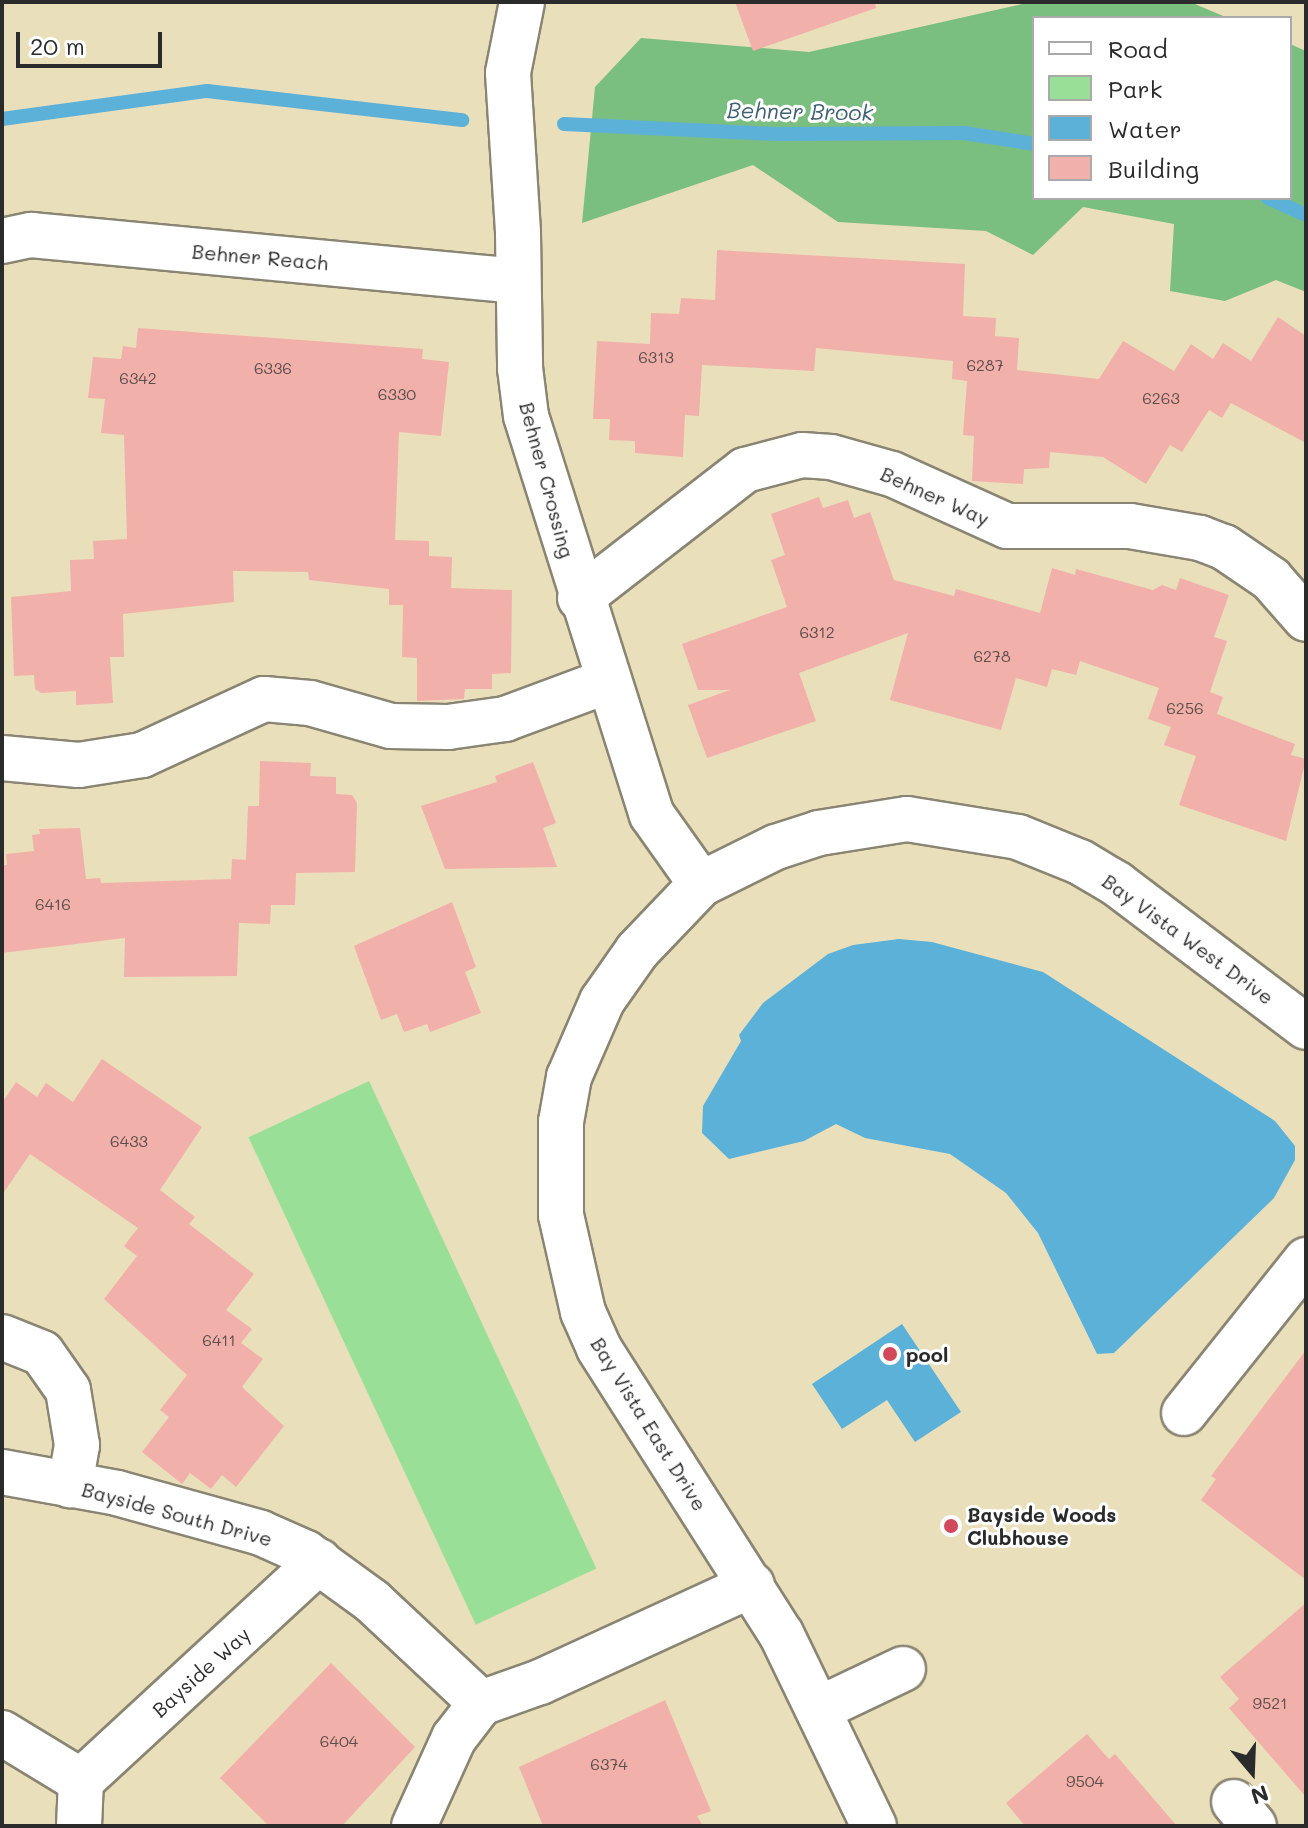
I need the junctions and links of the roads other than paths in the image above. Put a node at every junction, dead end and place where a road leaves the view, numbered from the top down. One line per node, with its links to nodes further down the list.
1 (522, 2): 3 (street, Behner Crossing)
2 (2, 241): 3 (street, Behner Reach)
3 (518, 281): 4 (street, Behner Crossing)
4 (580, 598): 5 (street, Behner Way); 6 (street, Behner Crossing)
5 (1306, 619)
6 (607, 681): 7 (street); 8 (street, Behner Crossing)
7 (2, 758)
8 (701, 884): 9 (street, Bay Vista West Drive); 16 (street, Bay Vista East Drive)
9 (1306, 1027)
10 (1306, 1260): 12 (street)
11 (2, 1337): 14 (street)
12 (1184, 1413)
13 (2, 1472): 14 (street, Bayside South Drive)
14 (70, 1485): 15 (street, Bayside South Drive)
15 (319, 1561): 18 (street, Bayside South Drive); 21 (street, Bayside Way)
16 (752, 1585): 18 (street); 19 (street, Bay Vista East Drive)
17 (903, 1669): 19 (street)
18 (481, 1703): 23 (street)
19 (819, 1709): 24 (street, Bay Vista East Drive)
20 (2, 1733): 21 (street)
21 (81, 1781): 22 (street)
22 (79, 1826)
23 (414, 1826)
24 (874, 1826)

